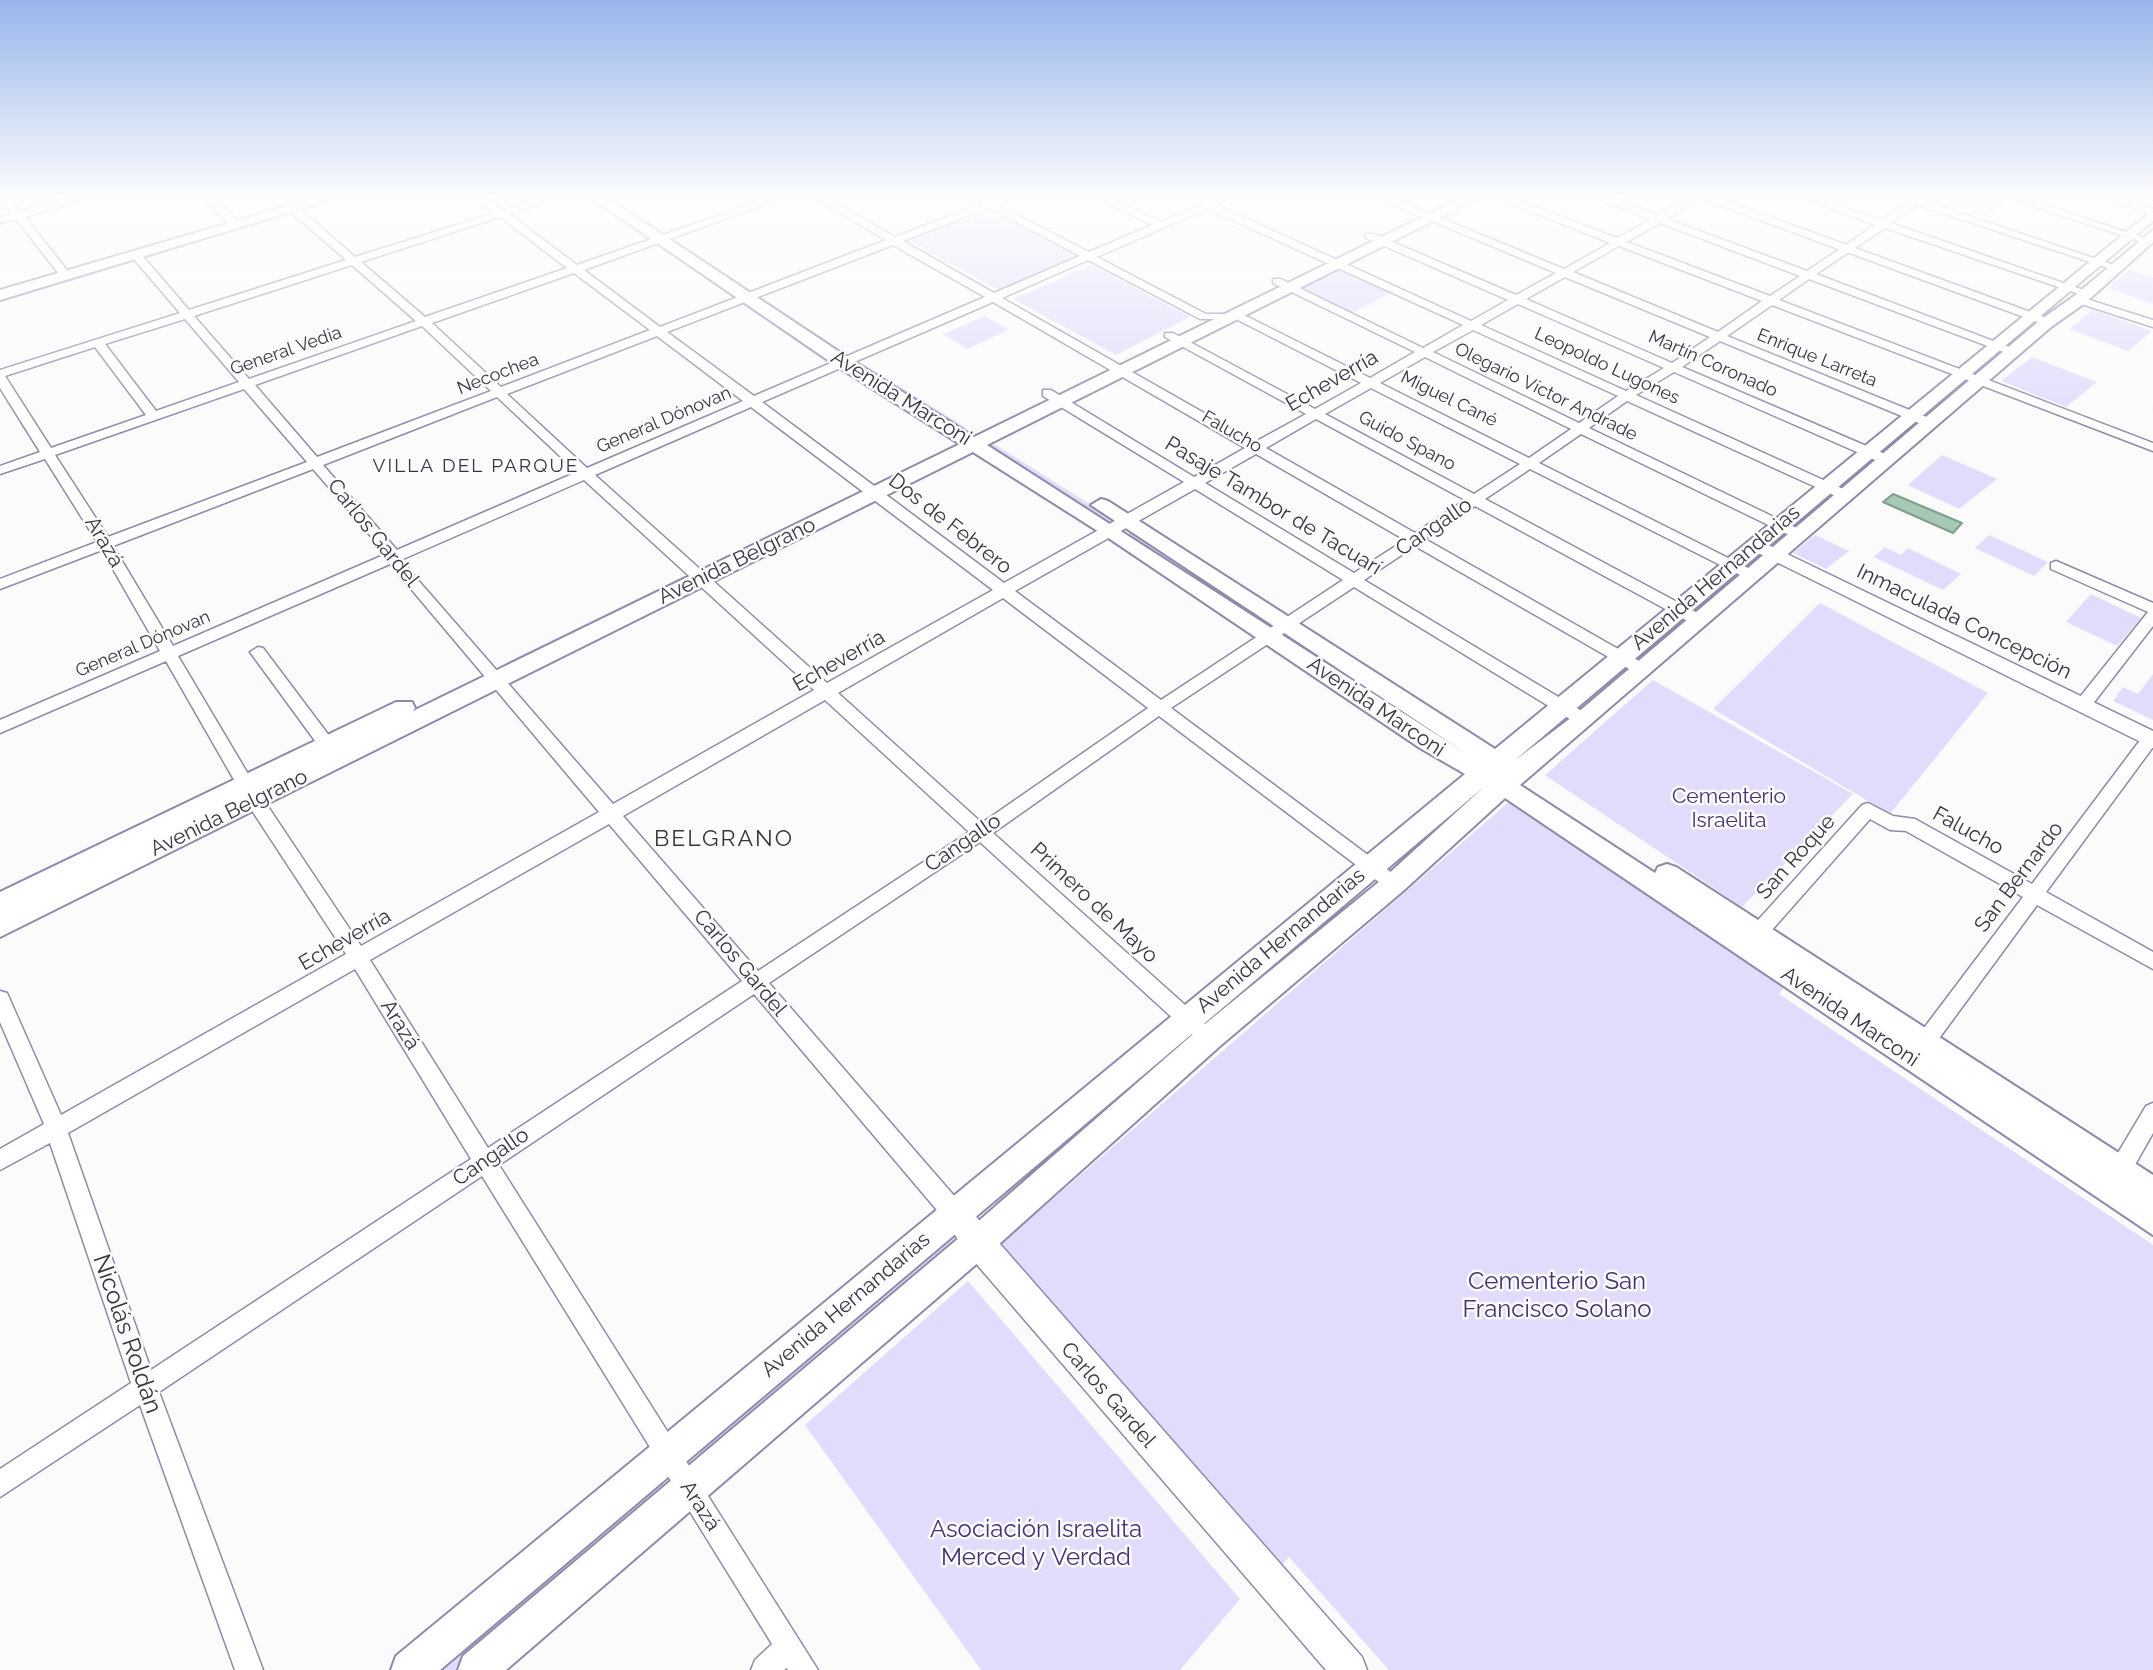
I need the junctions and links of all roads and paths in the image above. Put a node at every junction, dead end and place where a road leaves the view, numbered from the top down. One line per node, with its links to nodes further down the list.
1 (51, 275): 25 (main road)
2 (55, 275): 27 (main road)
3 (154, 275): 32 (street, Carlos Gardel)
4 (310, 275): 32 (street)
5 (370, 275): 36 (street, Primero de Mayo)
6 (563, 275): 36 (street, General Vedia)
7 (584, 275): 39 (street, Dos de Febrero)
8 (724, 275): 26 (main road, Avenida Marconi)
9 (801, 275): 26 (street, Necochea)
10 (957, 275): 29 (street, Falucho)
11 (1049, 275): 29 (street, General Dónovan)
12 (1122, 275): 34 (street, Miguel Cané)
13 (1304, 275): 24 (main road, Avenida Belgrano)
14 (1361, 275): 38 (street, Leopoldo Lugones)
15 (1465, 275): 30 (street, Martín Coronado)
16 (1564, 275): 30 (street, Echeverría)
17 (1572, 275): 40 (street, Enrique Larreta)
18 (1703, 275): 31 (street)
19 (1809, 275): 31 (street, Cangallo); 43 (street)
20 (1919, 275): 35 (street)
21 (2020, 275): 28 (street)
22 (2088, 275): 28 (main road, Avenida Hernandarias)
23 (2104, 275): 28 (main road, Avenida Hernandarias)
24 (1284, 284): 33 (main road, Avenida Belgrano); 34 (main road, Avenida Belgrano); 44 (street, Olegario Víctor Andrade)
25 (0, 287)
26 (751, 294): 39 (street, Necochea); 45 (main road, Avenida Marconi)
27 (0, 295)
28 (2076, 296): 35 (main road, Avenida Hernandarias); 35 (main road, Avenida Hernandarias); 37 (street)
29 (996, 297): 45 (street, General Dónovan); 46 (street, Falucho)
30 (1521, 299): 38 (street, Echeverría); 47 (street, Martín Coronado)
31 (1770, 301): 40 (street, Cangallo); 48 (street)
32 (188, 313): 42 (street); 52 (street, Carlos Gardel)
33 (1238, 316): 34 (street, Miguel Cané); 41 (main road, Avenida Belgrano); 51 (street, Miguel Cané)
34 (1204, 317): 41 (main road, Avenida Belgrano)
35 (2039, 318): 43 (main road, Avenida Hernandarias)
36 (425, 323): 52 (street, General Vedia); 53 (street, Primero de Mayo)
37 (2153, 324)
38 (1473, 325): 44 (street, Echeverría); 54 (street, Leopoldo Lugones)
39 (657, 330): 53 (street, Necochea); 56 (street, Dos de Febrero)
40 (1718, 336): 47 (street, Cangallo); 59 (street, Enrique Larreta)
41 (1176, 338): 46 (main road, Avenida Belgrano); 57 (street, Guido Spano)
42 (98, 343): 49 (street); 58 (street)
43 (2004, 348): 48 (main road, Avenida Hernandarias); 50 (main road, Avenida Hernandarias)
44 (1424, 353): 51 (street, Echeverría); 61 (street, Olegario Víctor Andrade)
45 (851, 360): 56 (street, General Dónovan); 62 (main road, Avenida Marconi)
46 (1118, 366): 55 (main road, Avenida Belgrano); 63 (street, Falucho)
47 (1675, 366): 54 (street, Cangallo); 65 (street, Martín Coronado)
48 (1959, 374): 50 (street); 59 (main road, Avenida Hernandarias)
49 (0, 376): 66 (street, Arazá)
50 (1980, 380): 60 (main road, Avenida Hernandarias); 64 (street)
51 (1370, 382): 57 (street, Echeverría); 69 (street, Miguel Cané)
52 (246, 383): 58 (street, General Vedia); 68 (street, Carlos Gardel)
53 (499, 392): 68 (street, Necochea); 71 (street, Primero de Mayo)
54 (1626, 396): 61 (street, Cangallo); 73 (street, Leopoldo Lugones)
55 (1053, 397): 62 (main road, Avenida Belgrano); 72 (street, Pasaje Tambor de Tacuarí)
56 (751, 403): 71 (street, General Dónovan); 74 (street, Dos de Febrero)
57 (1316, 414): 63 (street, Echeverría); 76 (street, Guido Spano)
58 (152, 415): 66 (street, General Vedia)
59 (1910, 415): 60 (street, Enrique Larreta); 65 (main road, Avenida Hernandarias)
60 (1930, 423): 67 (main road, Avenida Hernandarias)
61 (1580, 428): 69 (street, Cangallo); 77 (street, Olegario Víctor Andrade)
62 (976, 436): 74 (main road, Avenida Belgrano); 78 (main road, Avenida Marconi)
63 (1259, 447): 72 (street, Echeverría); 80 (street, Falucho)
64 (2153, 447)
65 (1868, 451): 67 (street, Martín Coronado); 73 (main road, Avenida Hernandarias)
66 (47, 453): 70 (street, General Vedia); 81 (street, Arazá)
67 (1888, 460): 75 (main road, Avenida Hernandarias)
68 (316, 462): 81 (street, Necochea); 84 (street, Carlos Gardel)
69 (1532, 462): 76 (street, Cangallo); 85 (street, Miguel Cané)
70 (0, 470)
71 (586, 474): 84 (street, General Dónovan); 87 (street, Primero de Mayo)
72 (1196, 483): 78 (street, Echeverría); 89 (street, Pasaje Tambor de Tacuarí)
73 (1826, 486): 75 (street, Leopoldo Lugones); 77 (main road, Avenida Hernandarias)
74 (869, 488): 87 (main road, Avenida Belgrano); 91 (street, Dos de Febrero)
75 (1847, 496): 79 (main road, Avenida Hernandarias)
76 (1476, 499): 80 (street, Cangallo); 92 (street, Guido Spano)
77 (1779, 525): 79 (street, Olegario Víctor Andrade); 82 (main road, Avenida Hernandarias)
78 (1120, 526): 91 (street, Echeverría); 96 (main road, Avenida Marconi)
79 (1800, 535): 83 (main road, Avenida Hernandarias)
80 (1418, 538): 89 (street, Cangallo); 99 (street, Falucho)
81 (106, 543): 90 (street, Necochea); 98 (street, Arazá)
82 (1756, 545): 83 (street, Inmaculada Concepción); 85 (main road, Avenida Hernandarias)
83 (1776, 555): 88 (main road, Avenida Hernandarias); 104 (street, Inmaculada Concepción)
84 (396, 556): 98 (street, General Dónovan); 101 (street, Carlos Gardel)
85 (1731, 565): 88 (street, Miguel Cané); 92 (main road, Avenida Hernandarias)
86 (2056, 566): 93 (street)
87 (697, 573): 101 (main road, Avenida Belgrano); 102 (street, Primero de Mayo)
88 (1752, 576): 95 (main road, Avenida Hernandarias)
89 (1355, 581): 96 (street, Cangallo); 103 (street, Pasaje Tambor de Tacuarí)
90 (0, 584)
91 (1004, 592): 102 (street, Echeverría); 105 (street, Dos de Febrero)
92 (1679, 609): 95 (street, Guido Spano); 99 (main road, Avenida Hernandarias)
93 (2153, 609)
94 (2153, 616): 104 (street)
95 (1700, 621): 100 (main road, Avenida Hernandarias)
96 (1278, 630): 105 (street, Cangallo); 110 (main road, Avenida Marconi)
97 (258, 652): 109 (street)
98 (169, 653): 107 (street, General Dónovan); 111 (street, Arazá)
99 (1622, 656): 100 (street, Falucho); 103 (main road, Avenida Hernandarias)
100 (1643, 670): 106 (main road, Avenida Hernandarias)
101 (492, 674): 109 (main road, Avenida Belgrano); 111 (main road, Avenida Belgrano); 113 (street, Carlos Gardel)
102 (827, 692): 113 (street, Echeverría); 114 (street, Primero de Mayo)
103 (1562, 706): 106 (street, Pasaje Tambor de Tacuarí); 110 (main road, Avenida Hernandarias)
104 (2082, 706): 108 (street, Inmaculada Concepción)
105 (1160, 708): 114 (street, Cangallo); 115 (street, Dos de Febrero)
106 (1584, 720): 110 (main road, Avenida Hernandarias)
107 (0, 727)
108 (2152, 740): 117 (street, San Bernardo)
109 (327, 746): 111 (main road, Avenida Belgrano)
110 (1500, 774): 115 (main road, Avenida Hernandarias); 116 (main road, Avenida Hernandarias); 120 (main road, Avenida Marconi); 134 (main road, Avenida Marconi)
111 (251, 792): 118 (main road, Avenida Belgrano); 119 (main road, Avenida Belgrano); 121 (street, Arazá)
112 (1868, 810): 117 (street, Falucho); 120 (street, San Roque)
113 (613, 813): 121 (street, Echeverría); 123 (street, Carlos Gardel)
114 (983, 831): 123 (street, Cangallo); 125 (street, Primero de Mayo)
115 (1370, 866): 116 (street, Dos de Febrero); 125 (main road, Avenida Hernandarias)
116 (1394, 884): 125 (main road, Avenida Hernandarias)
117 (2036, 894): 122 (street, Falucho); 126 (street, San Bernardo)
118 (0, 904)
119 (0, 926)
120 (1757, 934): 126 (main road, Avenida Marconi)
121 (358, 957): 128 (street, Echeverría); 130 (street, Arazá)
122 (2153, 961)
123 (754, 981): 130 (street, Cangallo); 133 (street, Carlos Gardel)
124 (0, 999): 128 (street, Nicolás Roldán)
125 (1199, 1029): 133 (main road, Avenida Hernandarias); 135 (main road, Avenida Hernandarias)
126 (1925, 1042): 131 (main road, Avenida Marconi)
127 (2153, 1113): 131 (street)
128 (56, 1128): 129 (street, Echeverría); 136 (street, Nicolás Roldán)
129 (0, 1160)
130 (485, 1161): 136 (street, Cangallo); 137 (street, Arazá)
131 (2120, 1170): 132 (main road, Avenida Marconi)
132 (2153, 1192)
133 (955, 1214): 135 (street, Carlos Gardel); 137 (main road, Avenida Hernandarias)
134 (2153, 1220)
135 (976, 1243): 139 (main road, Avenida Hernandarias); 146 (street, Carlos Gardel)
136 (145, 1387): 138 (street, Cangallo); 141 (street, Nicolás Roldán)
137 (666, 1454): 139 (street, Arazá); 142 (main road, Avenida Hernandarias)
138 (0, 1483)
139 (690, 1489): 140 (street, Arazá); 143 (main road, Avenida Hernandarias)
140 (789, 1646): 144 (street); 145 (street, Arazá)
141 (249, 1670)
142 (410, 1670)
143 (477, 1670)
144 (765, 1670)
145 (804, 1670)
146 (1349, 1670)

